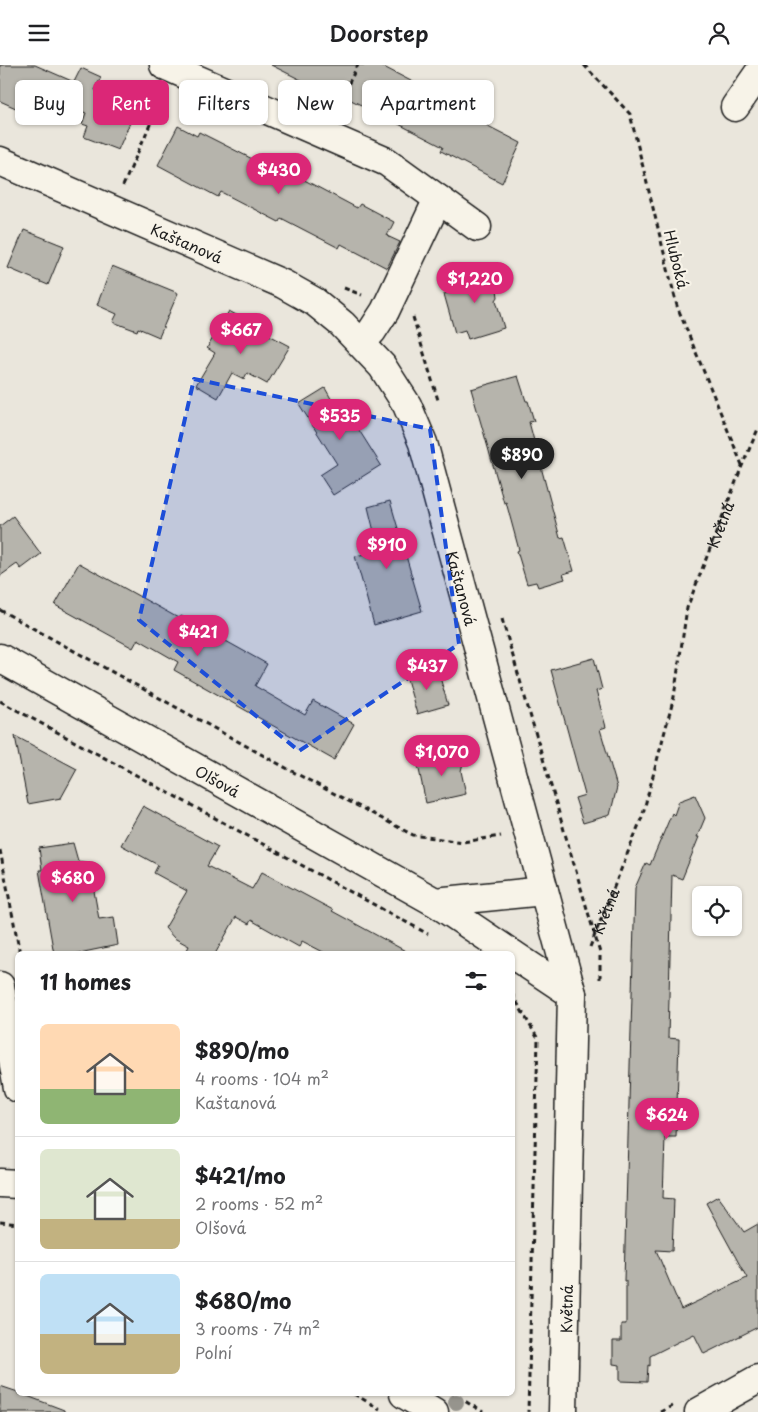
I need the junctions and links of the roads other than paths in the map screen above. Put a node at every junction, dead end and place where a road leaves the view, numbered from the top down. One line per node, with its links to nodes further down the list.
1 (169, 67): 5 (street)
2 (758, 74): 3 (street)
3 (735, 107)
4 (0, 161): 7 (street, Kaštanová)
5 (438, 199): 6 (street); 7 (street)
6 (477, 227)
7 (361, 343): 9 (street, Kaštanová)
8 (0, 658): 10 (street, Olšová)
9 (544, 891): 10 (street); 14 (street, Kaštanová)
10 (435, 902): 11 (street, Olšová)
11 (508, 951)
12 (515, 956): 14 (street, Olšová)
13 (0, 985): 15 (street)
14 (572, 994): 21 (street, Květná)
15 (15, 1071)
16 (0, 1183): 17 (street)
17 (15, 1184)
18 (758, 1379): 22 (street)
19 (407, 1396): 20 (street)
20 (434, 1412)
21 (564, 1412)
22 (699, 1412)

